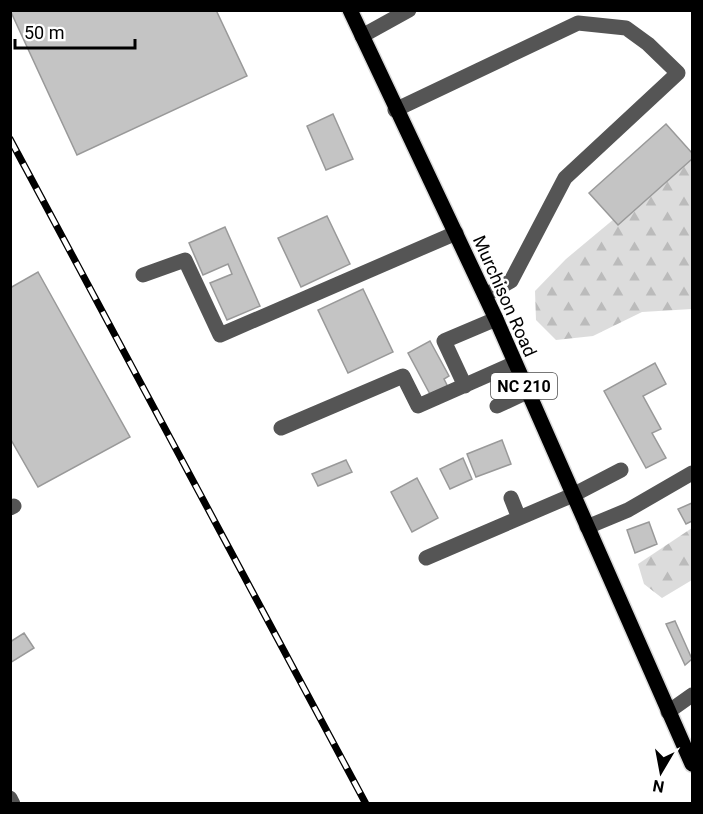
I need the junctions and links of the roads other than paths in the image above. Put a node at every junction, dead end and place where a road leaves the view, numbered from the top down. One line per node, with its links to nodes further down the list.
1 (350, 10): 3 (main road, Murchison Road / NC 210)
2 (409, 10): 3 (street)
3 (362, 36): 4 (main road, Murchison Road / NC 210)
4 (395, 110): 5 (main road, Murchison Road / NC 210); 7 (street)
5 (456, 233): 6 (street); 7 (main road, Murchison Road / NC 210)
6 (143, 275)
7 (485, 295): 8 (main road, Murchison Road / NC 210)
8 (496, 319): 9 (main road, Murchison Road / NC 210); 10 (street)
9 (514, 363): 10 (street); 11 (main road, Murchison Road / NC 210)
10 (465, 386): 13 (street)
11 (527, 392): 12 (street); 16 (main road, Murchison Road / NC 210)
12 (497, 406)
13 (281, 428)
14 (621, 470): 16 (street)
15 (693, 473): 19 (street)
16 (573, 495): 18 (street); 19 (main road, Murchison Road / NC 210)
17 (511, 498): 18 (street)
18 (519, 518): 20 (street)
19 (587, 527): 22 (main road, Murchison Road / NC 210)
20 (426, 558)
21 (693, 694): 22 (street)
22 (668, 712): 23 (main road, Murchison Road / NC 210)
23 (693, 764)
24 (10, 798): 25 (street)
25 (13, 804)

